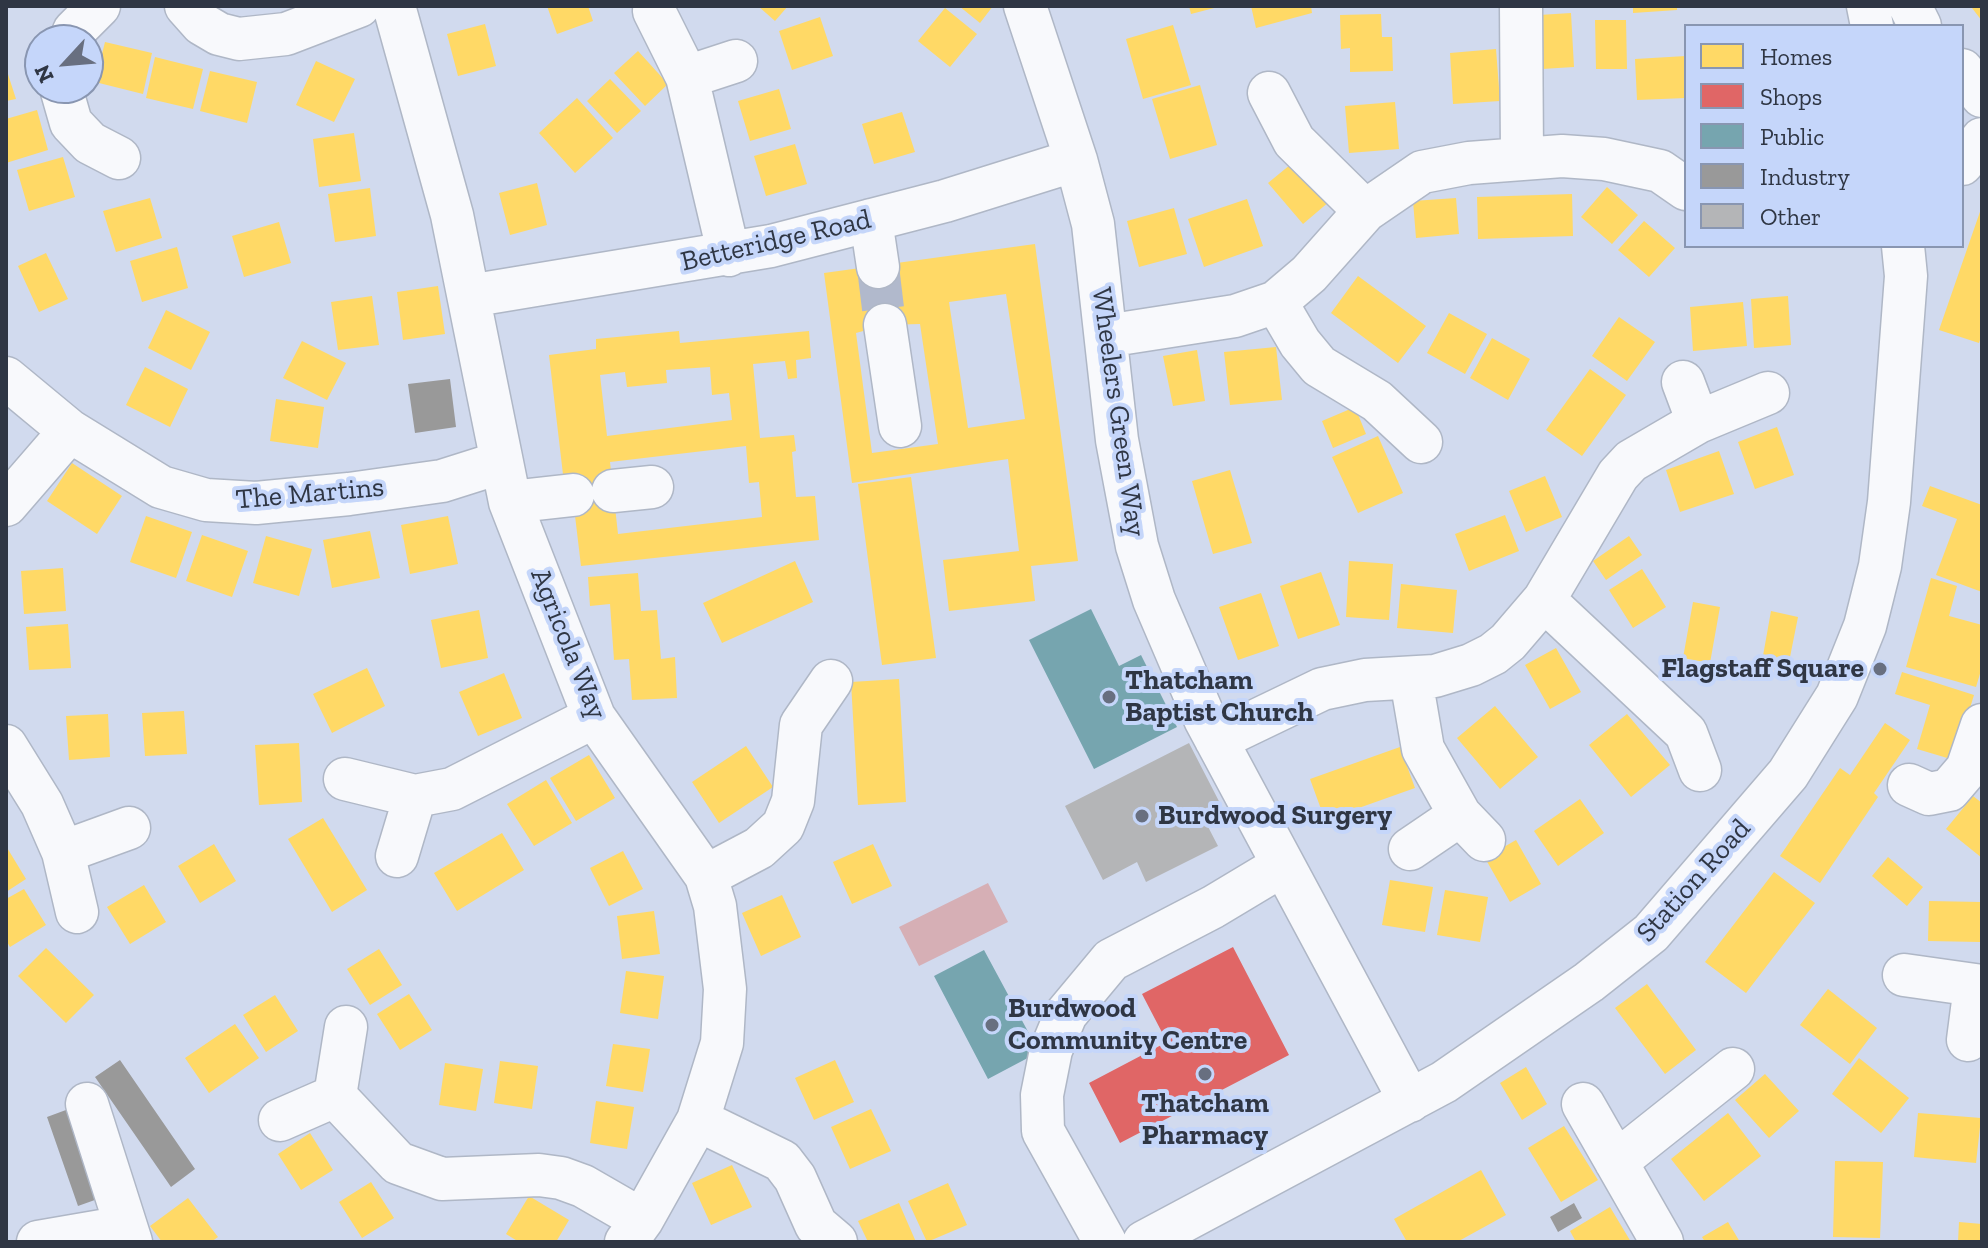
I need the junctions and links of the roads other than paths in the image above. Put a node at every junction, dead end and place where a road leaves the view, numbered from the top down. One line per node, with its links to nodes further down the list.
1 (99, 6): 9 (street)
2 (186, 6): 3 (street)
3 (359, 6)
4 (394, 6): 26 (street, Agricola Way)
5 (1025, 6): 18 (street, Wheelers Green Way)
6 (1521, 6): 16 (street)
7 (1910, 6): 10 (street)
8 (654, 11): 12 (street)
9 (81, 24)
10 (1919, 24)
11 (736, 61): 12 (street)
12 (687, 77): 23 (street)
13 (1269, 93): 21 (street)
14 (66, 104): 17 (street)
15 (1982, 139): 19 (street)
16 (1522, 157): 20 (street); 21 (street)
17 (119, 158)
18 (1076, 160): 22 (street, Betteridge Road); 29 (street, Wheelers Green Way)
19 (1964, 162)
20 (1677, 172)
21 (1365, 211): 27 (street)
22 (871, 220): 23 (street, Betteridge Road); 25 (street)
23 (729, 255): 26 (street, Betteridge Road)
24 (1910, 256): 65 (street, Station Road)
25 (878, 267)
26 (469, 296): 37 (street, Agricola Way)
27 (1276, 302): 29 (street); 36 (street)
28 (885, 325): 34 (street)
29 (1106, 336): 46 (street, Wheelers Green Way)
30 (6, 378): 35 (street, The Martins)
31 (1683, 382): 33 (street)
32 (1768, 393): 33 (street)
33 (1698, 422): 41 (street)
34 (900, 426)
35 (70, 431): 37 (street, The Martins); 40 (street)
36 (1421, 442)
37 (502, 462): 39 (street, Agricola Way)
38 (573, 495): 39 (street)
39 (510, 502): 44 (street, Agricola Way)
40 (6, 505)
41 (1544, 600): 42 (street); 47 (street)
42 (1411, 679): 46 (street); 53 (street)
43 (831, 681): 57 (street)
44 (594, 717): 51 (street); 57 (street, Agricola Way)
45 (1982, 725): 50 (street)
46 (1216, 740): 56 (street, Wheelers Green Way)
47 (1699, 740)
48 (6, 746): 54 (street)
49 (345, 779): 51 (street)
50 (1909, 785)
51 (415, 796): 55 (street)
52 (129, 828): 54 (street)
53 (1410, 849)
54 (63, 852): 58 (street)
55 (397, 856)
56 (1283, 865): 65 (street, Wheelers Green Way); 75 (street)
57 (706, 876): 69 (street, Agricola Way)
58 (77, 912)
59 (1904, 975): 60 (street)
60 (1978, 986): 62 (street)
61 (346, 1027): 64 (street)
62 (1968, 1040)
63 (1733, 1069): 70 (street)
64 (335, 1096): 68 (street); 71 (street)
65 (1410, 1101): 76 (street, Station Road)
66 (87, 1104): 72 (street)
67 (1583, 1104): 70 (street)
68 (280, 1120)
69 (698, 1120): 71 (street, Agricola Way); 73 (street)
70 (1616, 1162): 77 (street)
71 (634, 1231)
72 (128, 1234): 74 (street)
73 (812, 1236)
74 (38, 1242)
75 (1105, 1242)
76 (1144, 1242)
77 (1662, 1242)

